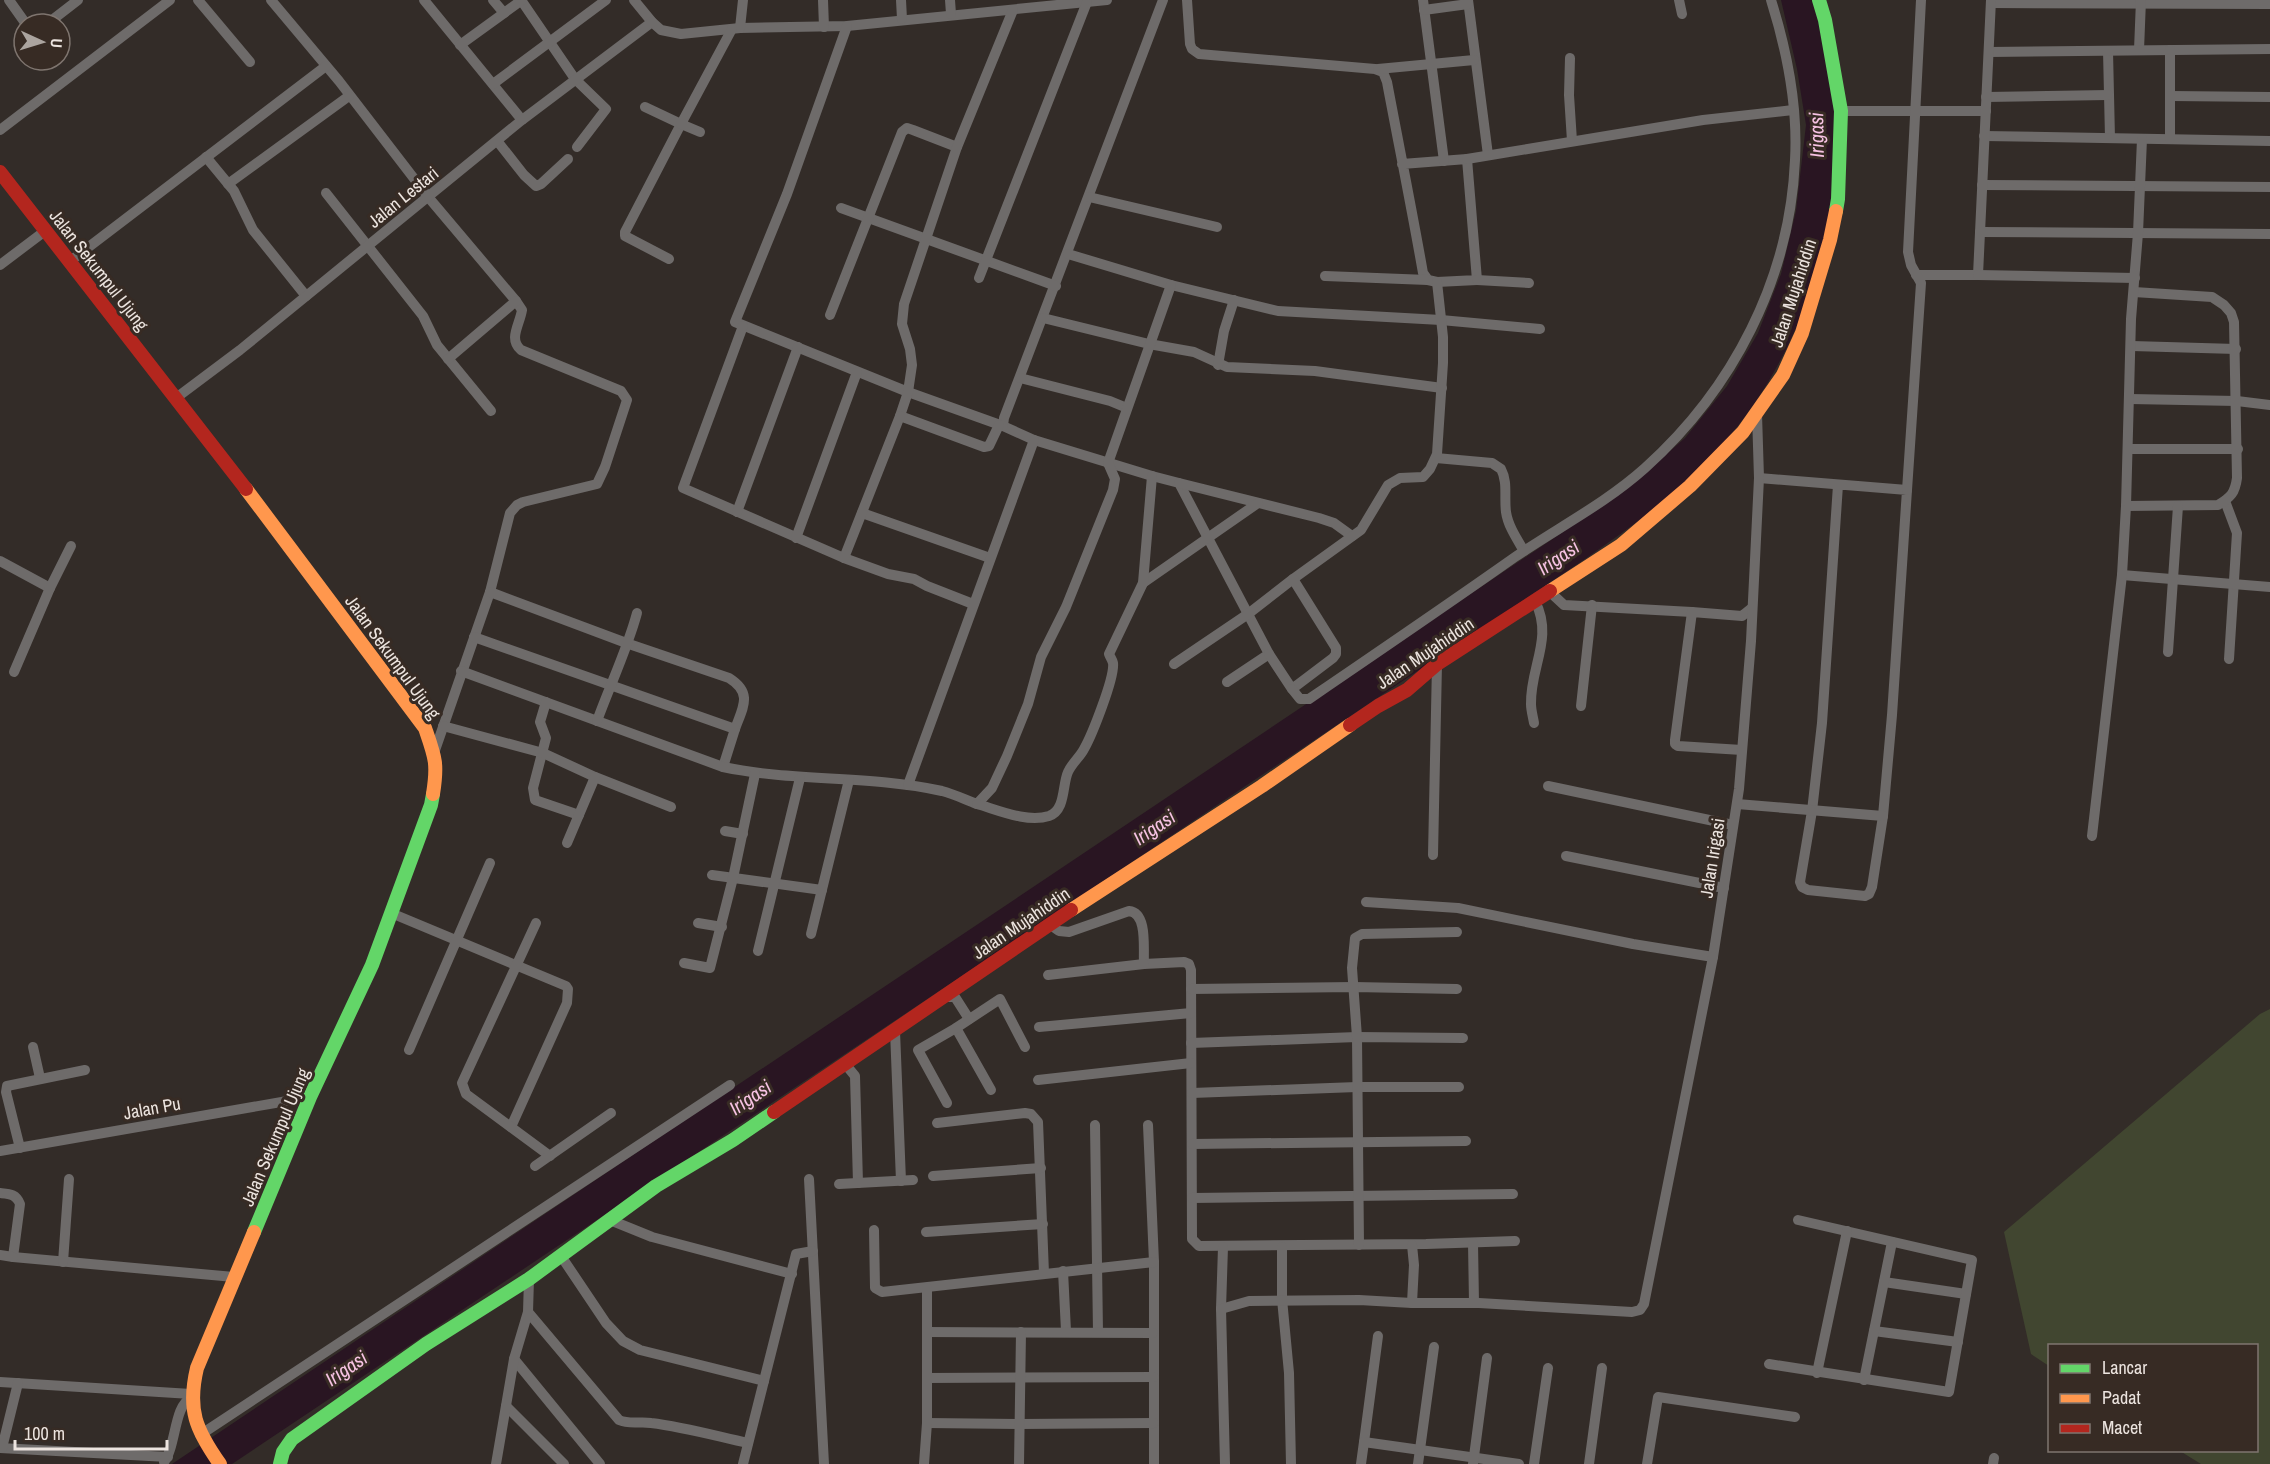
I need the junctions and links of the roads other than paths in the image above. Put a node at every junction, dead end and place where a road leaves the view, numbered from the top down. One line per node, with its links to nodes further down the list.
1 (78, 0): 25 (street)
2 (170, 0): 64 (street)
3 (198, 0): 46 (street)
4 (271, 0): 48 (street)
5 (424, 0): 38 (street)
6 (493, 0): 29 (street)
7 (522, 0): 29 (street); 37 (street)
8 (606, 0): 37 (street)
9 (634, 0): 33 (street)
10 (743, 0): 36 (street)
11 (823, 0): 35 (street)
12 (901, 0): 32 (street)
13 (950, 0): 31 (street)
14 (1107, 0): 21 (street)
15 (1163, 0): 87 (street)
16 (1187, 0): 49 (street)
17 (1679, 0): 30 (street)
18 (1771, 0): 58 (street)
19 (1819, 0): 60 (street, Jalan Mujahiddin)
20 (1921, 0): 59 (street)
21 (1087, 2): 28 (street); 100 (street)
22 (1468, 2): 27 (street); 45 (street)
23 (1991, 2): 24 (street); 43 (street)
24 (2141, 2): 26 (street); 40 (street)
25 (65, 4)
26 (2270, 4)
27 (1423, 5): 47 (street)
28 (1013, 10): 31 (street); 74 (street)
29 (504, 13): 38 (street)
30 (1682, 14)
31 (951, 15): 32 (street)
32 (902, 19): 34 (street)
33 (652, 22): 36 (street); 50 (street, Jalan Lestari)
34 (847, 26): 35 (street); 120 (street)
35 (824, 27): 36 (street)
36 (736, 29): 63 (street)
37 (551, 41): 50 (street); 51 (street)
38 (460, 45): 51 (street)
39 (2270, 49): 41 (street)
40 (2139, 50): 41 (street); 42 (street)
41 (2170, 50): 54 (street)
42 (2108, 51): 43 (street); 52 (street)
43 (1989, 52): 55 (street)
44 (1570, 58): 70 (street)
45 (1474, 60): 47 (street); 75 (street)
46 (250, 62)
47 (1432, 63): 49 (street); 79 (street)
48 (326, 66): 53 (street); 76 (street)
49 (1378, 69): 80 (street)
50 (575, 79): 62 (street, Jalan Lestari); 73 (street)
51 (493, 84): 62 (street)
52 (2108, 95): 55 (street); 67 (street)
53 (349, 96): 82 (street); 88 (street)
54 (2171, 96): 56 (street); 69 (street)
55 (1986, 97): 61 (street)
56 (2270, 97)
57 (645, 107): 63 (street)
58 (1793, 110): 70 (street); 161 (street)
59 (1916, 110): 60 (street); 61 (street); 103 (street)
60 (1841, 111): 138 (street, Jalan Mujahiddin)
61 (1986, 111): 66 (street)
62 (522, 120): 72 (street, Jalan Lestari)
63 (681, 124): 65 (street); 99 (street)
64 (0, 130)
65 (700, 132)
66 (1984, 136): 67 (street); 83 (street)
67 (2110, 138): 68 (street)
68 (2142, 139): 69 (street); 84 (street)
69 (2170, 139): 71 (street)
70 (1572, 141): 75 (street)
71 (2270, 141)
72 (498, 142): 77 (street); 88 (street, Jalan Lestari)
73 (577, 147)
74 (957, 147): 90 (street); 96 (street)
75 (1488, 155): 78 (street)
76 (206, 157): 82 (street); 101 (street)
77 (568, 159)
78 (1467, 159): 79 (street); 108 (street)
79 (1444, 161): 80 (street)
80 (1402, 164): 109 (street)
81 (0, 172): 92 (street, Jalan Sekumpul Ujung)
82 (228, 184): 114 (street)
83 (1982, 185): 84 (street); 93 (street)
84 (2140, 186): 85 (street); 94 (street)
85 (2270, 187)
86 (326, 193): 97 (street)
87 (1089, 197): 91 (street); 98 (street)
88 (429, 198): 97 (street, Jalan Lestari); 116 (street)
89 (841, 208): 90 (street)
90 (867, 218): 96 (street); 117 (street)
91 (1217, 227)
92 (45, 231): 101 (street, Jalan Sekumpul Ujung); 102 (street)
93 (1980, 232): 94 (street); 104 (street)
94 (2138, 233): 95 (street); 107 (street)
95 (2270, 234)
96 (927, 240): 100 (street); 131 (street)
97 (367, 247): 114 (street, Jalan Lestari); 126 (street)
98 (1068, 254): 111 (street); 112 (street)
99 (669, 259)
100 (986, 260): 106 (street); 112 (street)
101 (69, 262): 132 (street, Jalan Sekumpul Ujung)
102 (0, 265)
103 (1916, 275): 104 (street); 150 (street)
104 (1978, 275): 107 (street)
105 (1325, 276): 109 (street)
106 (979, 278)
107 (2135, 278): 113 (street)
108 (1477, 280): 109 (street); 110 (street)
109 (1432, 281): 119 (street)
110 (1529, 283)
111 (1171, 285): 115 (street); 122 (street)
112 (1056, 286): 118 (street)
113 (2134, 292): 123 (street); 125 (street)
114 (306, 296): 132 (street, Jalan Lestari)
115 (1234, 300): 119 (street); 127 (street)
116 (516, 301): 126 (street); 173 (street)
117 (830, 315)
118 (1043, 318): 122 (street); 129 (street)
119 (1441, 320): 121 (street); 130 (street)
120 (743, 326): 124 (street); 155 (street)
121 (1540, 329)
122 (1149, 344): 127 (street); 136 (street)
123 (2132, 346): 125 (street); 133 (street)
124 (798, 347): 128 (street); 155 (street)
125 (2236, 349): 134 (street)
126 (448, 359): 137 (street)
127 (1218, 364): 130 (street)
128 (857, 372): 131 (street); 158 (street)
129 (1020, 378): 136 (street); 140 (street)
130 (1442, 388): 144 (street)
131 (908, 392): 139 (street); 140 (street)
132 (176, 398): 201 (street, Jalan Sekumpul Ujung)
133 (2130, 399): 134 (street); 142 (street)
134 (2237, 401): 135 (street); 143 (street)
135 (2270, 405)
136 (1127, 408): 145 (street)
137 (491, 411)
138 (1757, 414): 147 (street, Jalan Irigasi); 174 (street, Jalan Mujahiddin)
139 (900, 416): 140 (street); 156 (street)
140 (1001, 425): 141 (street)
141 (1034, 440): 145 (street); 163 (street)
142 (2128, 449): 143 (street); 153 (street)
143 (2238, 449): 151 (street)
144 (1436, 458): 157 (street); 161 (street)
145 (1108, 463): 146 (street); 210 (street)
146 (1152, 476): 148 (street); 169 (street)
147 (1759, 478): 149 (street); 178 (street, Jalan Irigasi)
148 (1179, 483): 152 (street); 159 (street)
149 (1838, 485): 150 (street); 213 (street)
150 (1907, 490): 215 (street)
151 (2225, 501): 154 (street); 170 (street)
152 (1258, 503): 157 (street); 159 (street)
153 (2126, 506): 154 (street); 166 (street)
154 (2178, 506): 168 (street)
155 (738, 512): 158 (street)
156 (862, 513): 162 (street); 163 (street)
157 (1352, 536): 167 (street)
158 (796, 538): 162 (street)
159 (1208, 538): 169 (street); 181 (street)
160 (71, 546): 172 (street)
161 (1524, 551): 193 (street)
162 (844, 558): 176 (street)
163 (990, 558): 176 (street)
164 (3, 563): 165 (street); 172 (street)
165 (0, 575)
166 (2122, 575): 168 (street); 219 (street)
167 (1293, 579): 181 (street); 193 (street)
168 (2173, 579): 170 (street); 184 (street)
169 (1143, 583): 210 (street)
170 (2234, 584): 171 (street); 186 (street)
171 (2270, 586)
172 (50, 588): 190 (street)
173 (490, 592): 182 (street); 183 (street)
174 (1550, 592): 175 (street, Jalan Mujahiddin); 177 (street)
175 (1535, 601): 188 (street, Jalan Mujahiddin); 197 (street)
176 (973, 604): 208 (street)
177 (1592, 605): 179 (street); 195 (street)
178 (1752, 608): 179 (street); 200 (street, Jalan Irigasi)
179 (1692, 612): 200 (street)
180 (637, 613): 183 (street)
181 (1248, 614): 185 (street); 187 (street)
182 (474, 637): 189 (street); 192 (street)
183 (629, 644): 192 (street); 199 (street)
184 (2168, 652)
185 (1269, 654): 191 (street); 193 (street)
186 (2229, 659)
187 (1174, 664)
188 (1437, 664): 221 (street); 233 (street, Jalan Mujahiddin)
189 (461, 671): 194 (street); 198 (street)
190 (14, 672)
191 (1227, 682)
192 (610, 685): 196 (street); 199 (street)
193 (1292, 689)
194 (546, 702): 196 (street); 202 (street)
195 (1581, 706)
196 (597, 721): 203 (street)
197 (1534, 723)
198 (443, 726): 201 (street); 202 (street)
199 (735, 729): 203 (street)
200 (1742, 750): 211 (street, Jalan Irigasi)
201 (434, 753): 230 (street, Jalan Sekumpul Ujung)
202 (543, 753): 205 (street); 214 (street)
203 (723, 767): 204 (street)
204 (755, 774): 206 (street); 218 (street)
205 (595, 777): 212 (street); 214 (street)
206 (800, 778): 207 (street); 226 (street)
207 (849, 780): 208 (street); 228 (street)
208 (908, 785): 210 (street)
209 (1548, 786): 216 (street)
210 (977, 804)
211 (1737, 804): 213 (street); 216 (street, Jalan Irigasi)
212 (671, 807)
213 (1812, 811): 215 (street); 215 (street)
214 (579, 815): 220 (street)
215 (1883, 816)
216 (1733, 825): 227 (street, Jalan Irigasi)
217 (725, 831): 218 (street)
218 (742, 834): 225 (street)
219 (2092, 836)
220 (567, 843)
221 (1433, 855)
222 (1566, 856): 227 (street)
223 (490, 863): 237 (street)
224 (712, 875): 225 (street)
225 (733, 878): 226 (street); 234 (street)
226 (775, 884): 228 (street); 238 (street)
227 (1724, 888): 239 (street, Jalan Irigasi)
228 (822, 890): 236 (street)
229 (1366, 902): 239 (street)
230 (391, 913): 237 (street); 269 (street, Jalan Sekumpul Ujung)
231 (536, 923): 242 (street)
232 (698, 923): 234 (street)
233 (1049, 924): 241 (street); 247 (street, Jalan Mujahiddin)
234 (722, 927): 240 (street)
235 (1457, 932): 244 (street)
236 (812, 934)
237 (458, 940): 242 (street); 258 (street)
238 (758, 951)
239 (1713, 957): 325 (street, Jalan Irigasi)
240 (684, 963)
241 (1144, 964): 243 (street); 246 (street)
242 (516, 966): 275 (street); 275 (street)
243 (1048, 975)
244 (1354, 987): 245 (street); 246 (street); 253 (street)
245 (1457, 988)
246 (1191, 989): 248 (street)
247 (944, 997): 249 (street); 252 (street, Jalan Mujahiddin)
248 (1191, 1013): 250 (street); 255 (street)
249 (969, 1019): 251 (street); 257 (street)
250 (1039, 1027)
251 (956, 1028): 267 (street); 270 (street)
252 (895, 1031): 260 (street, Jalan Mujahiddin); 288 (street)
253 (1357, 1037): 254 (street); 255 (street); 265 (street)
254 (1462, 1038)
255 (1191, 1043): 259 (street)
256 (33, 1047): 262 (street)
257 (1025, 1047)
258 (409, 1050)
259 (1191, 1063): 263 (street); 268 (street)
260 (846, 1065): 289 (street); 295 (street, Jalan Mujahiddin)
261 (85, 1070): 262 (street)
262 (40, 1078): 279 (street)
263 (1038, 1080)
264 (730, 1085): 356 (street)
265 (1357, 1087): 266 (street); 268 (street); 277 (street)
266 (1459, 1087)
267 (991, 1090)
268 (1192, 1093): 278 (street)
269 (310, 1097): 279 (street, Jalan Pu); 318 (street, Jalan Sekumpul Ujung)
270 (946, 1103)
271 (611, 1113): 281 (street)
272 (937, 1123): 283 (street)
273 (1095, 1125): 314 (street)
274 (1148, 1125): 313 (street)
275 (511, 1127): 281 (street)
276 (1466, 1141): 277 (street)
277 (1358, 1143): 278 (street); 293 (street)
278 (1192, 1144): 294 (street)
279 (20, 1148): 280 (street, Jalan Pu)
280 (0, 1151)
281 (550, 1156): 282 (street)
282 (535, 1166)
283 (1041, 1168): 284 (street); 297 (street)
284 (933, 1176)
285 (69, 1179): 312 (street)
286 (809, 1179): 308 (street)
287 (913, 1180): 288 (street)
288 (901, 1181): 289 (street)
289 (858, 1183): 290 (street)
290 (839, 1184)
291 (0, 1193): 311 (street)
292 (1513, 1194): 293 (street)
293 (1359, 1195): 294 (street); 304 (street)
294 (1192, 1198): 307 (street)
295 (610, 1220): 310 (street, Jalan Mujahiddin); 316 (street)
296 (1798, 1220): 299 (street)
297 (1043, 1224): 300 (street); 317 (street)
298 (874, 1230): 321 (street)
299 (1847, 1231): 302 (street); 342 (street)
300 (926, 1232)
301 (1515, 1241): 303 (street)
302 (1892, 1242): 320 (street); 322 (street)
303 (1473, 1243): 305 (street); 325 (street)
304 (1359, 1245): 305 (street); 306 (street)
305 (1412, 1245): 324 (street)
306 (1282, 1246): 307 (street); 323 (street)
307 (1223, 1247): 326 (street)
308 (813, 1251): 316 (street); 369 (street)
309 (0, 1255): 311 (street)
310 (561, 1256): 319 (street, Jalan Mujahiddin); 347 (street)
311 (14, 1257): 312 (street)
312 (63, 1262): 318 (street)
313 (1154, 1262): 314 (street); 333 (street)
314 (1099, 1268): 315 (street); 332 (street)
315 (1063, 1271): 317 (street); 328 (street)
316 (792, 1274): 347 (street)
317 (1044, 1274): 321 (street)
318 (234, 1277): 350 (street, Jalan Sekumpul Ujung)
319 (529, 1279): 327 (street); 364 (street, Jalan Mujahiddin)
320 (1884, 1282): 322 (street); 329 (street)
321 (927, 1288): 330 (street)
322 (1966, 1294): 335 (street)
323 (1282, 1299): 324 (street); 326 (street); 374 (street)
324 (1412, 1303): 325 (street)
325 (1474, 1303)
326 (1221, 1309): 373 (street)
327 (528, 1312): 338 (street); 357 (street)
328 (1066, 1331): 331 (street); 332 (street)
329 (1874, 1331): 335 (street); 346 (street)
330 (927, 1332): 331 (street); 344 (street)
331 (1021, 1332): 345 (street)
332 (1098, 1332): 333 (street)
333 (1153, 1333): 343 (street)
334 (1378, 1336): 358 (street)
335 (1958, 1342): 346 (street)
336 (1434, 1347): 360 (street)
337 (1487, 1358): 362 (street)
338 (514, 1359): 351 (street); 367 (street)
339 (1769, 1364): 342 (street)
340 (1548, 1368): 378 (street)
341 (1602, 1368): 379 (street)
342 (1817, 1373): 346 (street)
343 (1154, 1377): 345 (street); 354 (street)
344 (927, 1378): 345 (street); 353 (street)
345 (1019, 1379): 355 (street)
346 (1864, 1380)
347 (764, 1381): 357 (street)
348 (0, 1382): 349 (street)
349 (18, 1383): 350 (street); 359 (street)
350 (191, 1396): 356 (street, Jalan Sekumpul Ujung); 361 (street)
351 (506, 1406): 365 (street); 366 (street)
352 (1795, 1417): 380 (street)
353 (927, 1423): 355 (street); 370 (street)
354 (1154, 1423): 355 (street); 372 (street)
355 (1020, 1424): 371 (street)
356 (202, 1438): 363 (street, Jalan Sekumpul Ujung)
357 (748, 1443): 368 (street)
358 (1364, 1443): 360 (street); 375 (street)
359 (1, 1448): 361 (street)
360 (1419, 1450): 362 (street); 376 (street)
361 (165, 1461)
362 (1473, 1461): 377 (street)
363 (220, 1464)
364 (280, 1464)
365 (496, 1464)
366 (564, 1464)
367 (600, 1464)
368 (743, 1464)
369 (824, 1464)
370 (924, 1464)
371 (1019, 1464)
372 (1154, 1464)
373 (1225, 1464)
374 (1291, 1464)
375 (1361, 1464)
376 (1418, 1464)
377 (1519, 1464)
378 (1534, 1464)
379 (1589, 1464)
380 (1647, 1464)

